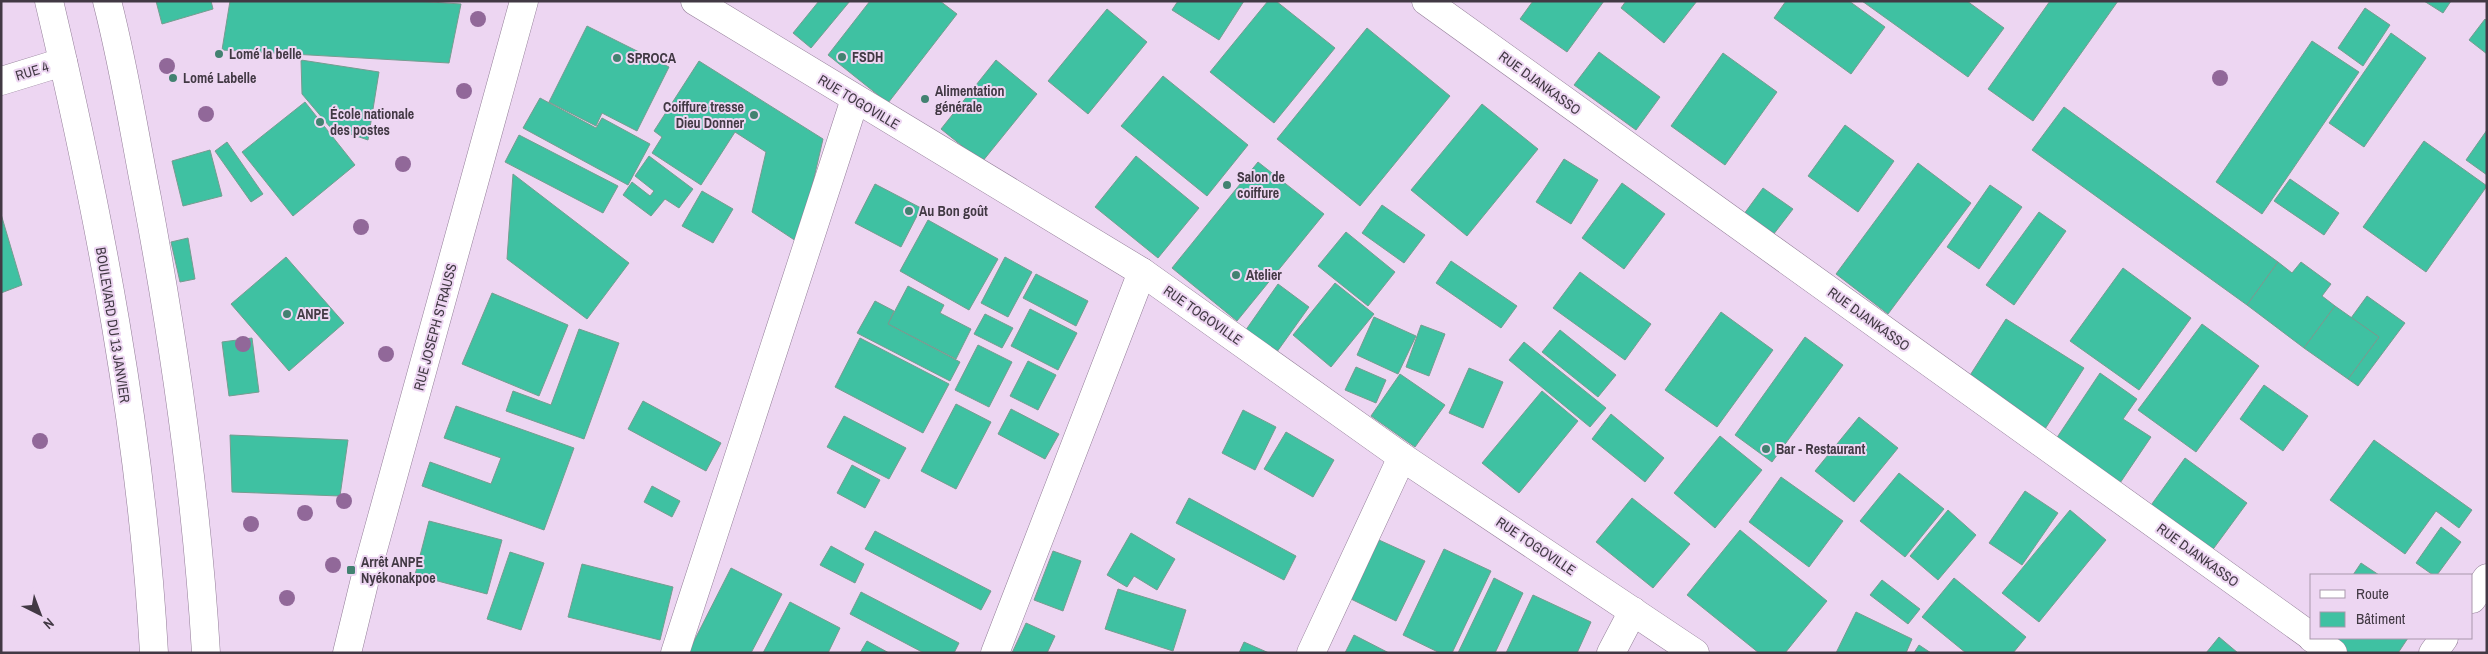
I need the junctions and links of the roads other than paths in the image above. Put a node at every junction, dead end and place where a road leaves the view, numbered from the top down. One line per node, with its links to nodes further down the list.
1 (49, 1): 6 (main road, BOULEVARD DU 13 JANVIER)
2 (107, 1): 18 (main road)
3 (524, 1): 19 (main road, RUE JOSEPH STRAUSS)
4 (695, 1): 8 (main road, RUE TOGOVILLE)
5 (1426, 1): 14 (main road, RUE DJANKASSO)
6 (63, 62): 7 (main road, RUE 4); 17 (main road, BOULEVARD DU 13 JANVIER)
7 (1, 81)
8 (855, 99): 9 (main road, RUE TOGOVILLE); 20 (main road)
9 (1142, 272): 10 (main road, RUE TOGOVILLE); 21 (main road)
10 (1402, 456): 13 (main road, RUE TOGOVILLE); 22 (main road)
11 (2487, 578): 12 (main road)
12 (2473, 598)
13 (1633, 611): 23 (main road); 24 (main road, RUE TOGOVILLE)
14 (2310, 637)
15 (2313, 639): 25 (main road, RUE DJANKASSO)
16 (2443, 639): 26 (main road)
17 (154, 653)
18 (206, 653)
19 (347, 653)
20 (675, 653)
21 (995, 653)
22 (1311, 653)
23 (1611, 653)
24 (1696, 653)
25 (2333, 653)
26 (2433, 653)

